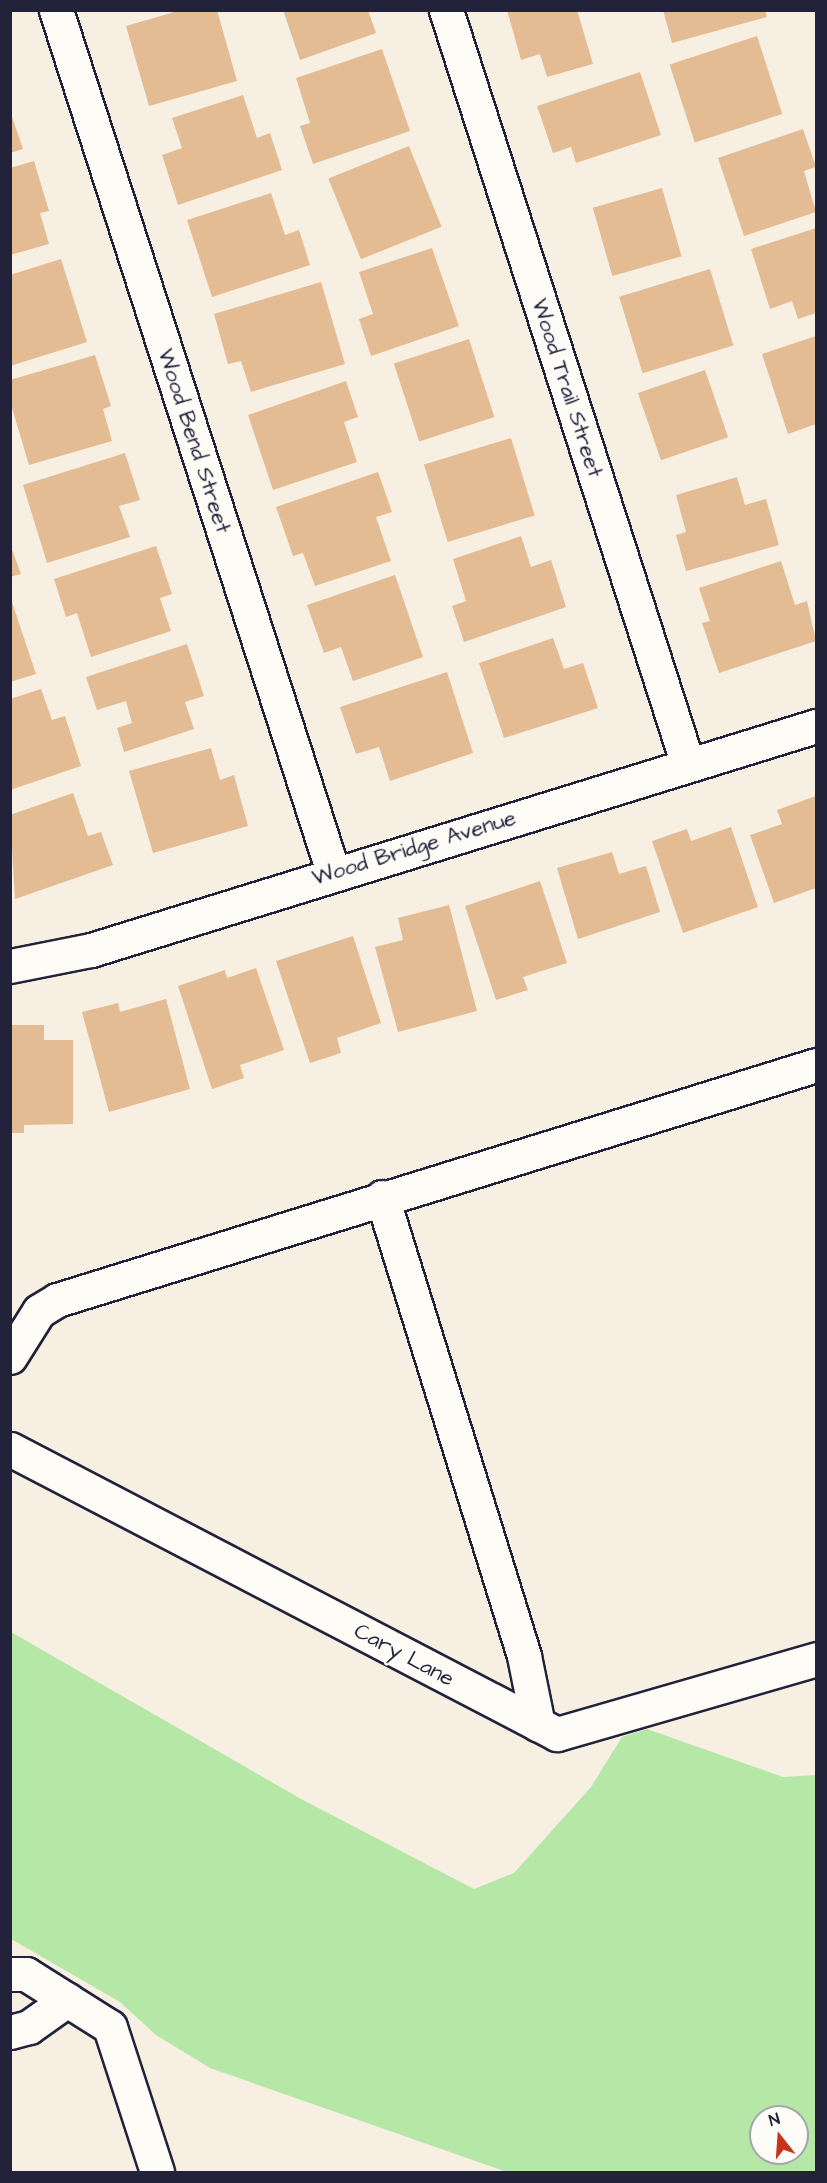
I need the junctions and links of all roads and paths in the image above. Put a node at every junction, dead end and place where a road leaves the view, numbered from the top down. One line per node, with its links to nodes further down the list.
1 (56, 10): 5 (street, Wood Bend Street)
2 (446, 10): 4 (street, Wood Trail Street)
3 (816, 726): 4 (street, Wood Bridge Avenue)
4 (688, 765): 5 (street, Wood Bridge Avenue)
5 (333, 872): 6 (street, Wood Bridge Avenue)
6 (10, 966)
7 (816, 1065): 8 (street)
8 (382, 1197): 9 (street); 12 (street)
9 (10, 1357)
10 (10, 1449): 12 (street, Cary Lane)
11 (816, 1659): 12 (street, Cary Lane)
12 (538, 1725)
13 (10, 1974): 14 (street)
14 (67, 2000): 15 (street); 16 (street)
15 (10, 2032)
16 (157, 2172)

